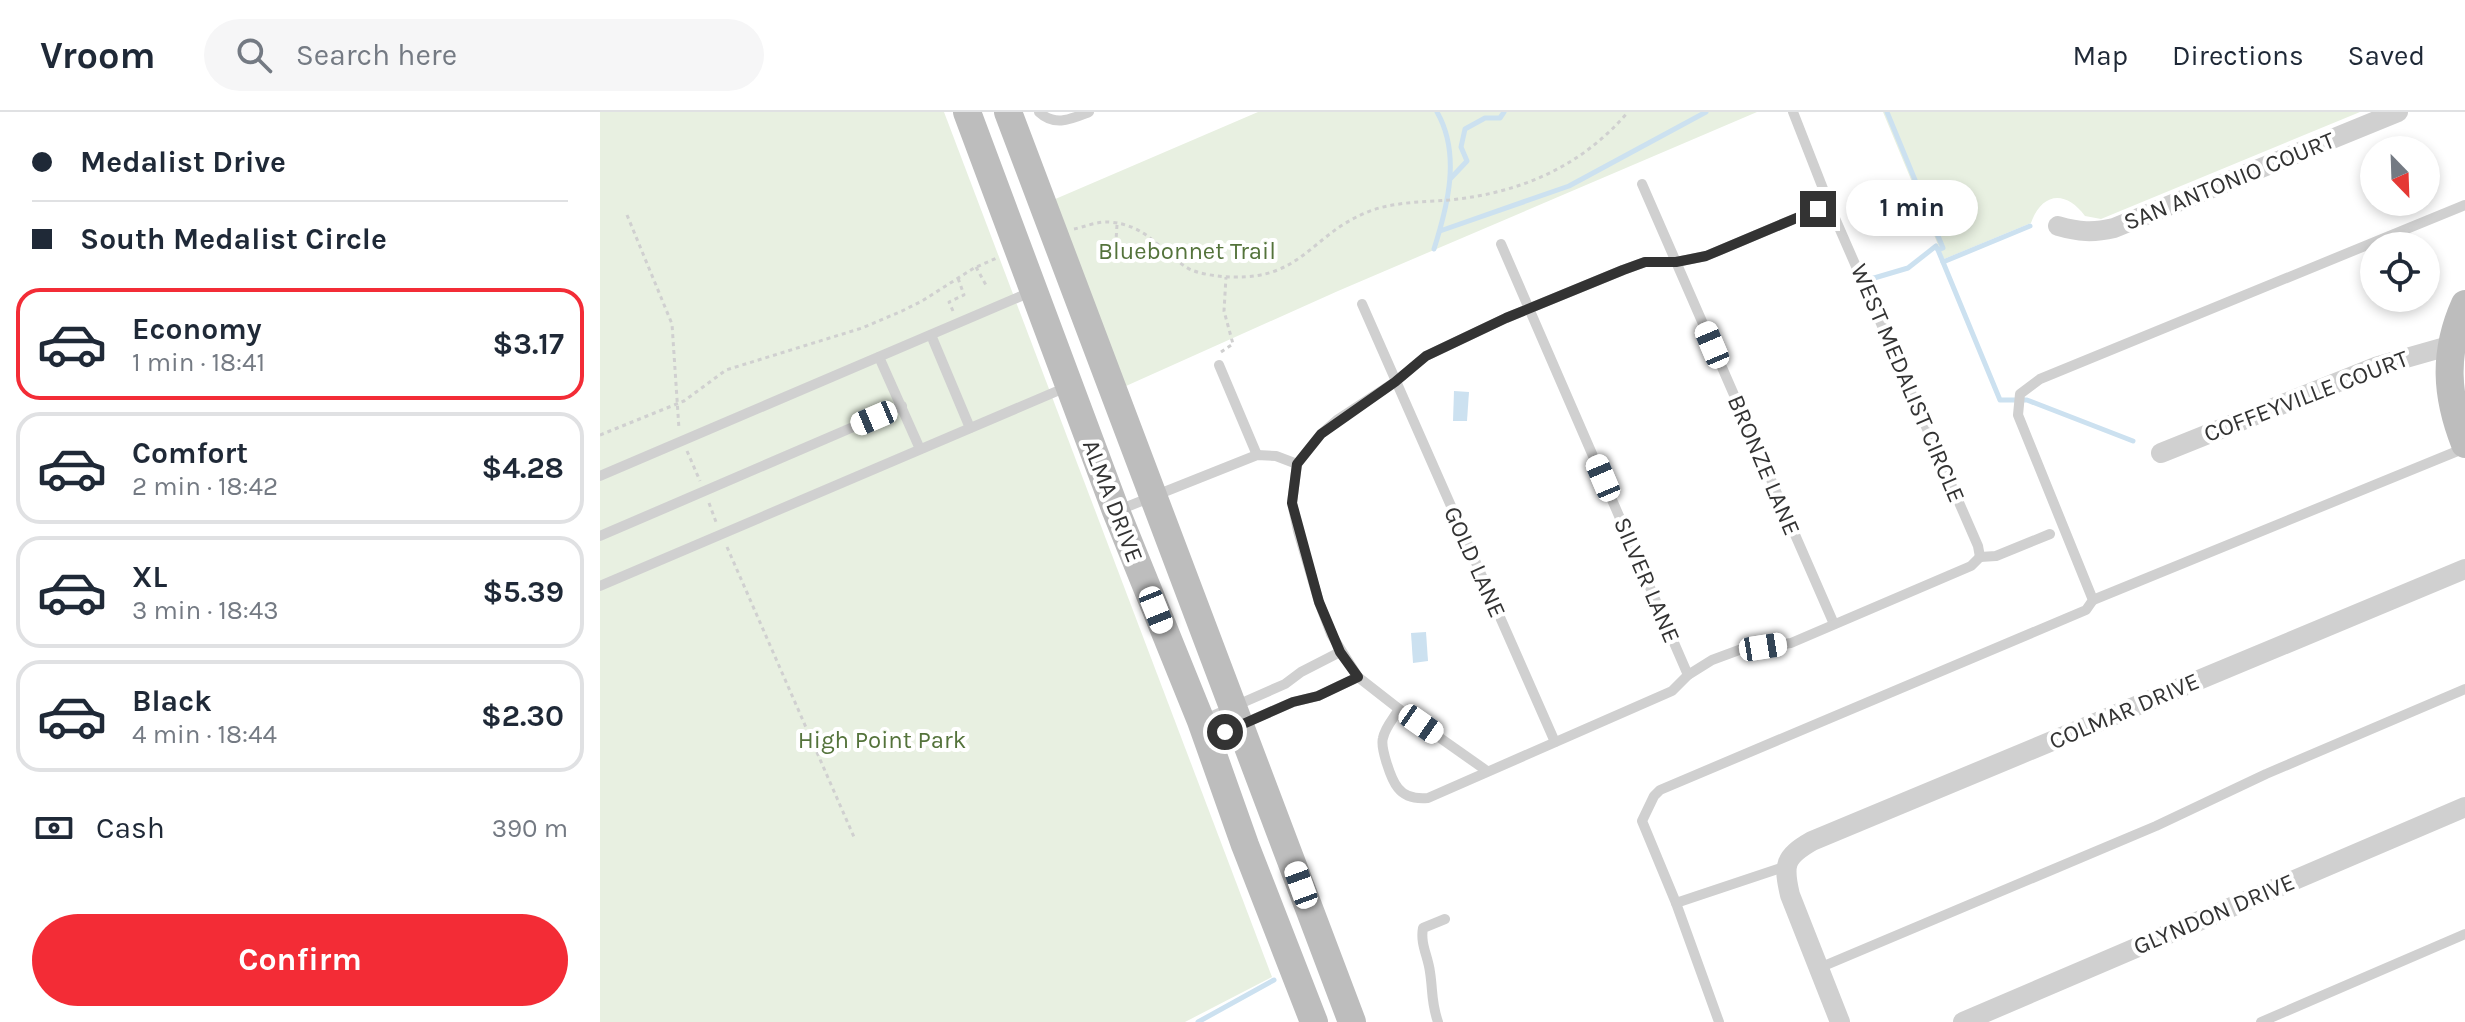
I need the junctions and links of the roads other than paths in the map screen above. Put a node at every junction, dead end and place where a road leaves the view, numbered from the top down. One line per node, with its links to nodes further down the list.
1 (967, 112): 14 (main road, ALMA DRIVE)
2 (1008, 112): 13 (main road, ALMA DRIVE)
3 (1039, 112): 4 (lane)
4 (1089, 112)
5 (1793, 112): 9 (lane, WEST MEDALIST CIRCLE)
6 (2398, 112): 10 (street, SAN ANTONIO COURT)
7 (1642, 184): 12 (lane, BRONZE LANE)
8 (2465, 205): 39 (lane)
9 (1831, 209): 12 (lane); 36 (lane, WEST MEDALIST CIRCLE)
10 (2058, 226)
11 (1501, 244): 17 (lane, SILVER LANE)
12 (1676, 262): 17 (lane); 40 (lane, BRONZE LANE)
13 (1072, 275): 14 (main road); 32 (main road, ALMA DRIVE)
14 (1034, 290): 18 (lane); 23 (main road, ALMA DRIVE)
15 (1362, 304): 22 (lane, GOLD LANE)
16 (2465, 304): 19 (main road)
17 (1530, 309): 22 (lane); 42 (lane, SILVER LANE)
18 (931, 335): 20 (lane); 25 (lane)
19 (2452, 345): 26 (main road); 28 (street, COFFEYVILLE COURT)
20 (879, 357): 24 (lane); 31 (lane)
21 (1219, 365): 29 (lane)
22 (1395, 382): 30 (lane); 48 (lane, GOLD LANE)
23 (1069, 386): 25 (lane); 33 (main road, ALMA DRIVE)
24 (902, 406): 27 (lane); 35 (lane)
25 (970, 428): 27 (lane)
26 (2464, 441): 39 (lane)
27 (920, 449): 38 (lane)
28 (2161, 453)
29 (1257, 455): 30 (lane); 32 (lane)
30 (1297, 464): 41 (lane)
31 (600, 476)
32 (1155, 496): 33 (lane); 46 (main road, ALMA DRIVE)
33 (1116, 511): 47 (main road, ALMA DRIVE)
34 (2050, 534): 36 (lane)
35 (600, 536)
36 (1980, 557): 40 (lane)
37 (2465, 569): 51 (street, COLMAR DRIVE)
38 (600, 586)
39 (2093, 600): 52 (lane)
40 (1834, 624): 42 (lane)
41 (1340, 652): 43 (lane); 46 (lane)
42 (1688, 675): 48 (lane)
43 (1358, 677): 45 (lane); 46 (lane)
44 (2465, 689): 55 (lane)
45 (1399, 709): 49 (lane); 49 (lane)
46 (1237, 717): 47 (lane); 47 (lane); 57 (main road, ALMA DRIVE)
47 (1205, 730): 56 (main road, ALMA DRIVE)
48 (1555, 742): 49 (lane)
49 (1487, 771)
50 (2465, 807): 61 (street, GLYNDON DRIVE)
51 (1787, 862): 52 (lane); 55 (street)
52 (1676, 903): 59 (lane)
53 (1445, 919): 58 (lane)
54 (2465, 934): 62 (lane)
55 (1819, 968): 60 (street)
56 (1314, 1022)
57 (1352, 1022)
58 (1438, 1022)
59 (1719, 1022)
60 (1840, 1022)
61 (1963, 1022)
62 (2261, 1022)

